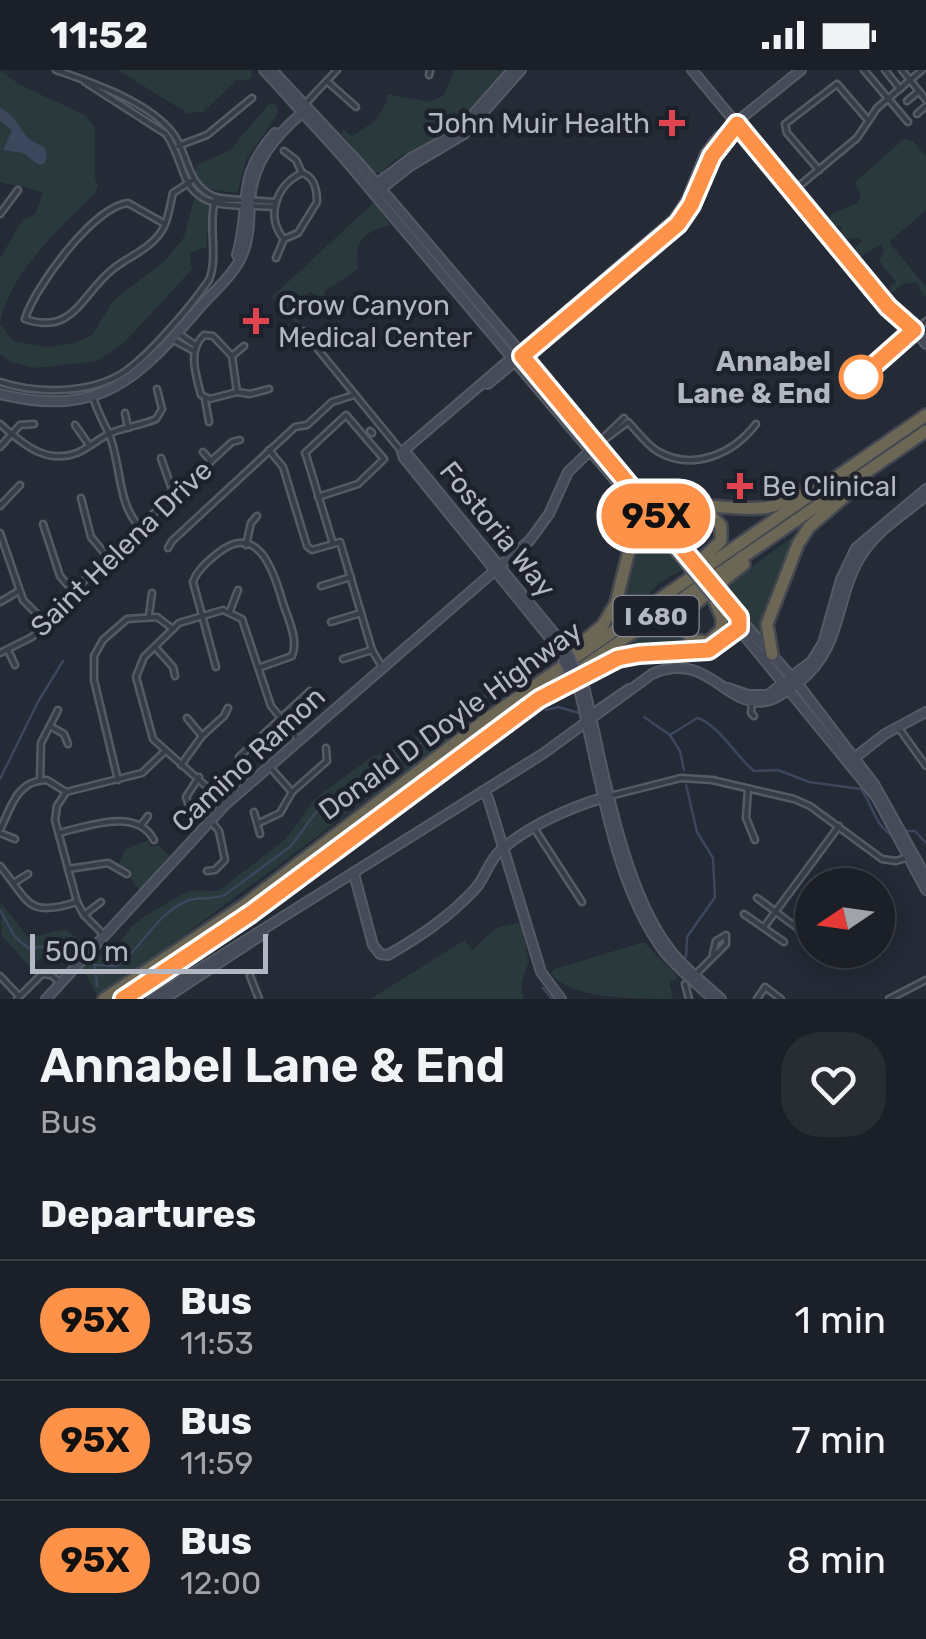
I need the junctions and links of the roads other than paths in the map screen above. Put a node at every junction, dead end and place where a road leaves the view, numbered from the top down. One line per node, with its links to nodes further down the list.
1 (56, 70): 14 (street)
2 (84, 70): 14 (street)
3 (264, 70): 25 (main road)
4 (272, 70): 25 (main road)
5 (337, 70): 16 (street)
6 (512, 70): 37 (main road)
7 (521, 70): 37 (main road)
8 (692, 70): 29 (main road)
9 (801, 70): 29 (main road)
10 (864, 70): 21 (street)
11 (885, 70): 18 (street)
12 (902, 70): 15 (street)
13 (922, 70): 15 (street)
14 (81, 79): 32 (street)
15 (910, 80): 18 (street); 19 (street)
16 (328, 82): 24 (street); 25 (street)
17 (926, 87): 19 (street)
18 (900, 88): 21 (street)
19 (919, 91): 22 (street); 23 (street)
20 (252, 98): 32 (street)
21 (888, 99): 27 (street); 28 (street)
22 (907, 101)
23 (926, 103): 26 (street)
24 (356, 107)
25 (303, 108): 30 (main road); 31 (main road); 37 (main road); 41 (main road)
26 (917, 114)
27 (868, 120): 34 (street); 34 (street)
28 (908, 122)
29 (737, 124): 39 (main road); 55 (main road)
30 (327, 141): 31 (main road); 37 (main road)
31 (274, 142): 41 (main road)
32 (177, 146): 36 (street)
33 (284, 150): 35 (street)
34 (819, 170): 39 (street)
35 (302, 174): 42 (street); 45 (street)
36 (190, 181): 40 (street); 40 (street); 44 (street)
37 (375, 189): 55 (main road)
38 (18, 190): 43 (street)
39 (793, 191): 48 (main road)
40 (214, 199): 41 (street); 57 (street)
41 (245, 202): 42 (street); 50 (main road)
42 (274, 205): 45 (street)
43 (1, 212)
44 (165, 224): 44 (street)
45 (284, 239): 46 (street)
46 (276, 258)
47 (926, 322): 48 (street)
48 (914, 330): 51 (main road); 56 (street)
49 (303, 331): 62 (street, Fostoria Way)
50 (175, 335): 53 (street); 63 (main road)
51 (926, 344)
52 (244, 346): 54 (street)
53 (195, 348): 54 (street); 64 (street)
54 (232, 356): 60 (street)
55 (516, 356): 81 (main road); 84 (main road)
56 (861, 377)
57 (0, 382)
58 (157, 389): 73 (street)
59 (269, 389): 60 (street)
60 (237, 392): 64 (street)
61 (0, 394): 63 (main road)
62 (354, 395): 72 (street, Fostoria Way); 82 (street)
63 (94, 397): 76 (street)
64 (205, 399): 67 (street)
65 (125, 412): 73 (street)
66 (926, 414): 87 (highway, Donald D Doyle Highway / I 680)
67 (209, 422)
68 (0, 424): 75 (street)
69 (34, 424): 75 (street)
70 (756, 424): 81 (street)
71 (76, 425): 79 (street)
72 (379, 425): 77 (street); 84 (street, Fostoria Way)
73 (128, 428): 76 (street)
74 (926, 430): 85 (highway, Donald D Doyle Highway / I 680)
75 (12, 434): 79 (street); 80 (street)
76 (109, 434): 79 (street); 98 (street)
77 (368, 434): 93 (street); 93 (street)
78 (240, 440): 88 (street, Saint Helena Drive)
79 (89, 445)
80 (0, 447)
81 (594, 447): 92 (main road); 99 (main road); 109 (main road, Camino Ramon)
82 (270, 450): 102 (street); 104 (street)
83 (203, 452): 88 (street)
84 (402, 452): 109 (main road, Fostoria Way)
85 (895, 452): 101 (highway, Donald D Doyle Highway / I 680); 131 (highway)
86 (160, 458): 91 (street)
87 (861, 459): 99 (highway); 122 (highway, Donald D Doyle Highway / I 680)
88 (211, 461): 91 (street, Saint Helena Drive)
89 (20, 485): 95 (street)
90 (926, 492): 138 (main road)
91 (174, 495): 98 (street, Saint Helena Drive)
92 (627, 496): 99 (main road); 150 (highway)
93 (318, 497): 102 (street)
94 (81, 498): 106 (street)
95 (0, 506)
96 (256, 516): 103 (street)
97 (43, 524): 112 (street)
98 (139, 526): 106 (street, Saint Helena Drive)
99 (661, 528): 108 (main road)
100 (0, 533): 105 (street)
101 (774, 535): 116 (highway); 142 (highway, Donald D Doyle Highway / I 680)
102 (332, 544): 110 (street)
103 (246, 546): 120 (street); 135 (street)
104 (168, 548)
105 (8, 555): 107 (street); 114 (street)
106 (107, 556): 112 (street, Saint Helena Drive)
107 (0, 557)
108 (686, 560): 116 (main road, bridge); 122 (highway)
109 (499, 568): 136 (main road, Camino Ramon); 151 (main road, Fostoria Way, bridge)
110 (351, 577): 111 (street); 119 (street)
111 (322, 586)
112 (72, 590): 123 (street, Saint Helena Drive)
113 (238, 590): 118 (street)
114 (20, 591): 117 (street); 123 (street)
115 (152, 593): 121 (street)
116 (717, 597): 125 (main road)
117 (0, 602)
118 (230, 611): 120 (street); 135 (street)
119 (361, 613): 124 (street); 129 (street)
120 (200, 614): 126 (street); 134 (street)
121 (149, 616): 126 (street); 166 (street)
122 (627, 621): 150 (highway, Donald D Doyle Highway / I 680)
123 (45, 622): 128 (street, Saint Helena Drive)
124 (331, 622)
125 (739, 623): 131 (main road); 138 (main road); 142 (highway)
126 (173, 630): 127 (street)
127 (155, 646): 137 (street); 158 (street)
128 (8, 650): 130 (street, Saint Helena Drive); 133 (street)
129 (372, 650): 132 (street); 136 (street)
130 (0, 652)
131 (772, 654): 138 (main road)
132 (343, 659)
133 (15, 664)
134 (216, 667)
135 (259, 667): 149 (street)
136 (382, 668): 155 (main road, Camino Ramon)
137 (175, 676)
138 (791, 683): 139 (main road); 143 (main road); 160 (main road)
139 (728, 688): 140 (main road); 143 (main road)
140 (629, 689): 151 (main road); 151 (main road)
141 (310, 691): 149 (street)
142 (539, 699): 220 (highway, Donald D Doyle Highway / I 680)
143 (752, 701): 147 (street)
144 (228, 708): 154 (street)
145 (58, 710): 152 (street)
146 (926, 712): 153 (main road)
147 (754, 716)
148 (187, 718): 154 (street)
149 (280, 720): 155 (street); 159 (street)
150 (485, 720): 219 (highway, Donald D Doyle Highway / I 680)
151 (589, 720): 170 (main road); 171 (main road, Fostoria Way)
152 (50, 726): 156 (street); 165 (street)
153 (898, 726): 160 (main road); 162 (street)
154 (202, 736): 161 (street)
155 (298, 738): 163 (main road, Camino Ramon)
156 (68, 744)
157 (326, 748): 169 (street)
158 (164, 752): 161 (street); 166 (street)
159 (239, 757)
160 (852, 760): 188 (main road)
161 (181, 765): 164 (street)
162 (926, 765)
163 (268, 766): 169 (street); 172 (main road, Camino Ramon)
164 (199, 778): 172 (street); 173 (street)
165 (40, 780): 168 (street); 181 (street)
166 (118, 780): 168 (street)
167 (748, 788): 171 (street); 179 (street); 186 (street)
168 (66, 792): 182 (street)
169 (292, 792): 178 (street)
170 (482, 792): 187 (main road); 194 (main road)
171 (608, 796): 180 (main road); 213 (main road, Fostoria Way)
172 (226, 804): 176 (main road, Camino Ramon)
173 (189, 806)
174 (254, 812): 178 (street)
175 (148, 816): 177 (street)
176 (210, 822): 191 (street); 208 (main road, Camino Ramon)
177 (142, 824): 182 (street); 185 (street)
178 (259, 824): 183 (street)
179 (839, 826): 188 (street); 202 (street)
180 (534, 828): 187 (main road); 201 (street)
181 (0, 832): 184 (street)
182 (59, 833): 190 (street)
183 (260, 834)
184 (15, 839)
185 (154, 840)
186 (755, 840)
187 (504, 847): 194 (main road); 224 (main road)
188 (911, 855): 195 (main road); 197 (main road)
189 (0, 866): 196 (street)
190 (68, 870): 193 (street); 199 (street)
191 (207, 871)
192 (28, 874): 196 (street)
193 (127, 874)
194 (354, 874): 205 (main road)
195 (926, 876)
196 (14, 883): 199 (street)
197 (926, 890)
198 (757, 898): 202 (street)
199 (78, 902): 204 (street)
200 (101, 902): 204 (street)
201 (582, 902)
202 (776, 912): 206 (street); 207 (street)
203 (744, 914): 207 (street)
204 (84, 915): 208 (street)
205 (273, 924): 221 (main road); 222 (main road)
206 (795, 926)
207 (764, 927): 209 (street)
208 (104, 935): 215 (main road, Camino Ramon)
209 (784, 942)
210 (714, 954): 213 (street)
211 (0, 976): 217 (street)
212 (250, 976): 223 (street)
213 (691, 979): 225 (street); 226 (main road); 227 (main road)
214 (926, 980): 216 (street)
215 (61, 983): 217 (street); 218 (main road, Camino Ramon)
216 (904, 991): 230 (street); 231 (street)
217 (18, 998)
218 (46, 999)
219 (104, 999)
220 (123, 999)
221 (152, 999)
222 (164, 999)
223 (259, 999)
224 (558, 999)
225 (688, 999)
226 (713, 999)
227 (721, 999)
228 (757, 999): 229 (street)
229 (781, 999)
230 (889, 999)
231 (907, 999)

